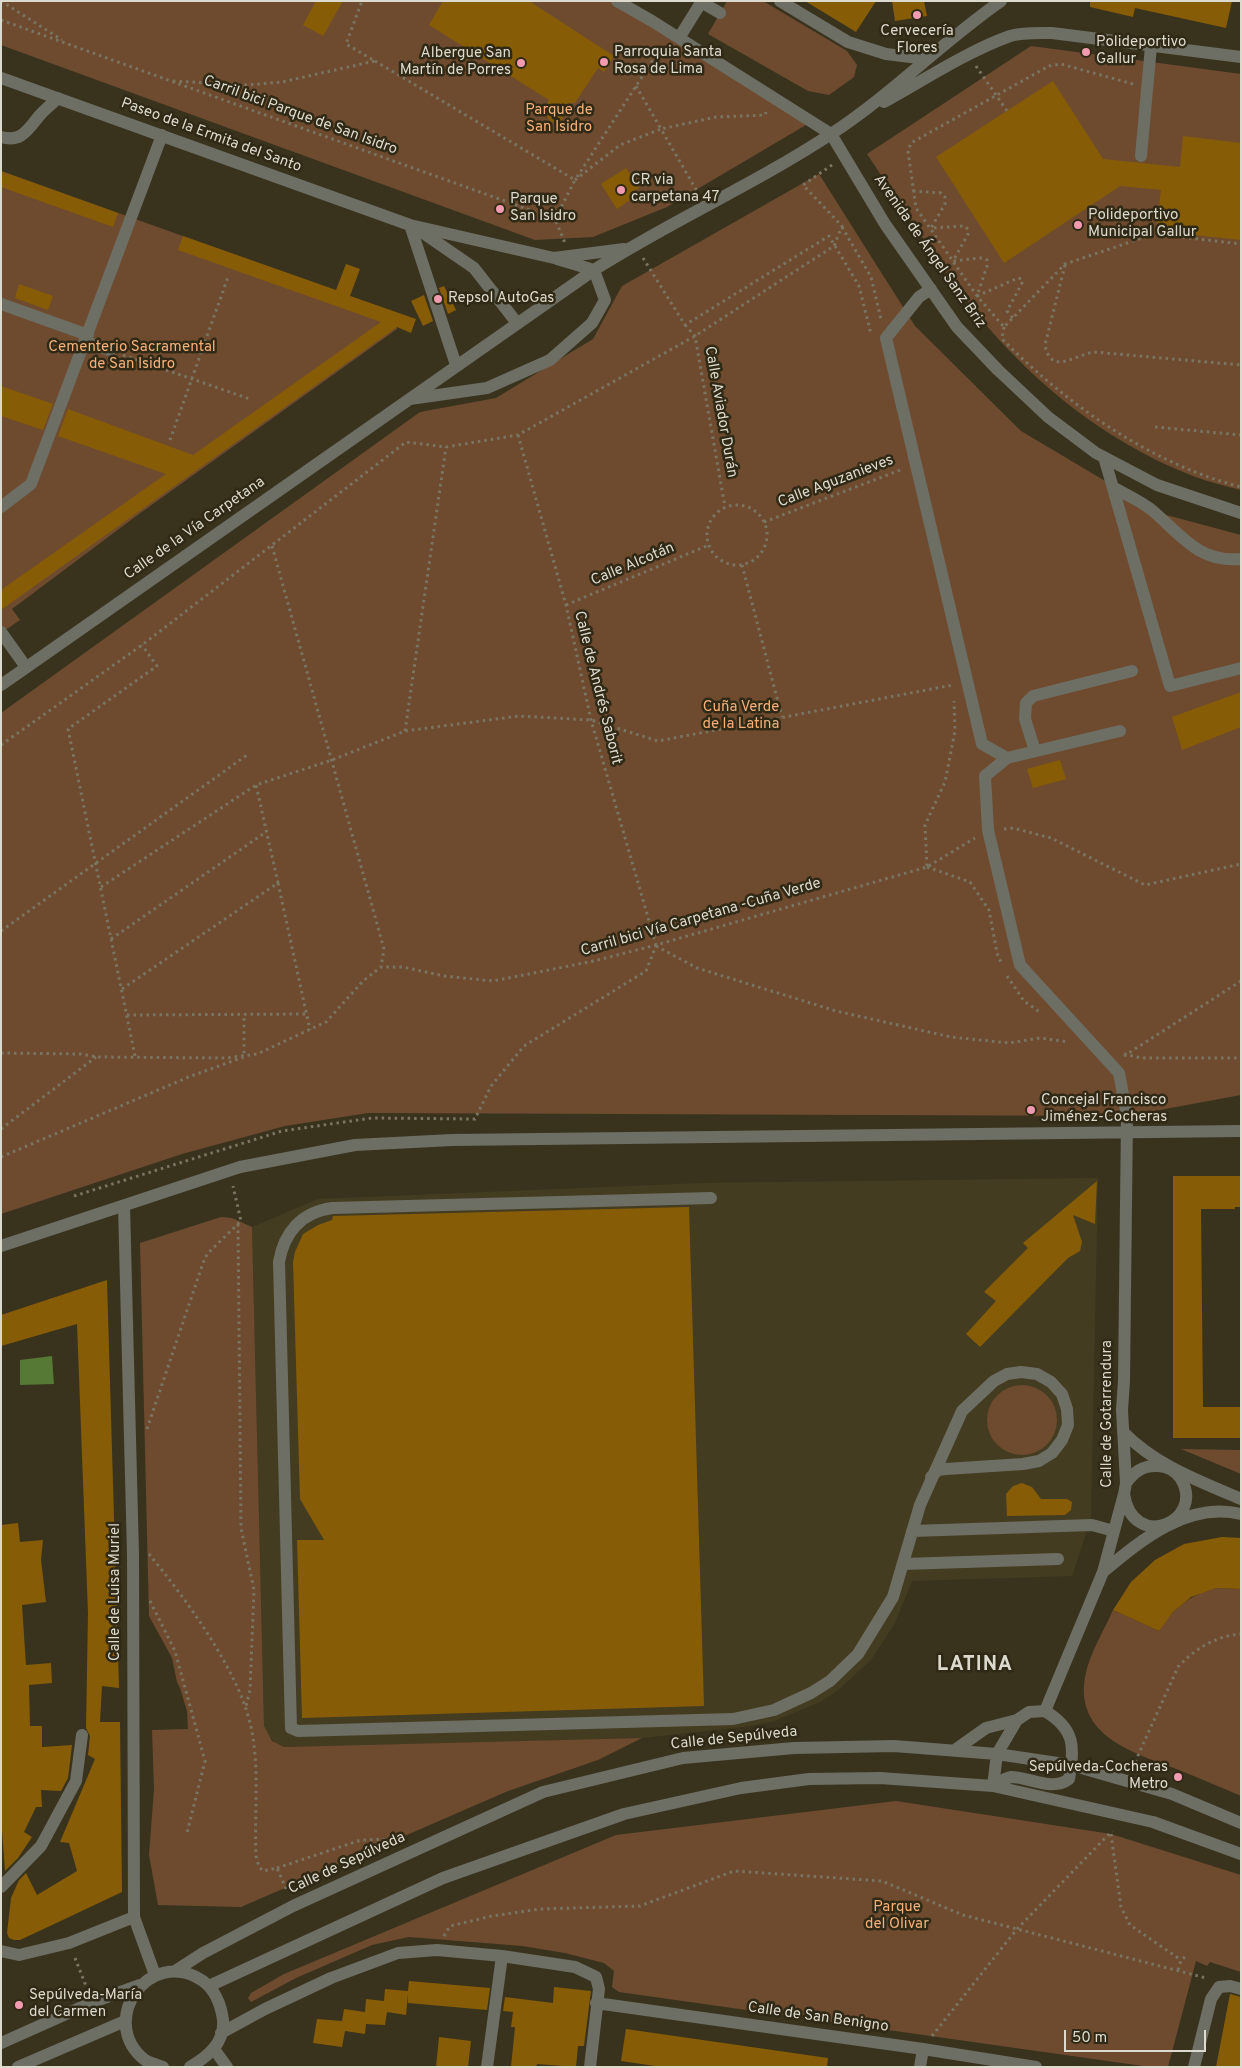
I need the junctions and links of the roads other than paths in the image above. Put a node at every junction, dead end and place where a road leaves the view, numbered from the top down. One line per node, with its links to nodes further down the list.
1 (617, 1): 6 (street)
2 (780, 1): 9 (street)
3 (1001, 1): 9 (street, Calle de la Vía Carpetana)
4 (701, 2): 5 (street); 6 (street)
5 (720, 13)
6 (679, 38): 13 (street)
7 (1152, 46): 8 (street); 12 (street); 16 (street)
8 (1241, 57)
9 (927, 59): 12 (street, Calle de la Vía Carpetana)
10 (1, 78): 11 (street, Paseo de la Ermita del Santo)
11 (58, 98): 14 (street, Paseo de la Ermita del Santo); 15 (street)
12 (857, 116): 13 (street, Calle de la Vía Carpetana)
13 (831, 134): 18 (street, Calle de la Vía Carpetana); 21 (street, Avenida de Ángel Sanz Briz)
14 (162, 135): 17 (street, Paseo de la Ermita del Santo); 24 (street)
15 (1, 137)
16 (1142, 156)
17 (410, 225): 19 (street, Paseo de la Ermita del Santo); 23 (street, Paseo de la Ermita del Santo); 26 (street)
18 (631, 247): 19 (street, Paseo de la Ermita del Santo); 20 (street, Calle de la Vía Carpetana)
19 (554, 258): 20 (street)
20 (594, 270): 23 (street, Calle de la Vía Carpetana); 27 (street, Calle de la Vía Carpetana)
21 (931, 289): 28 (street, Avenida de Ángel Sanz Briz); 40 (street)
22 (1, 304): 24 (street)
23 (517, 323): 26 (street, Calle de la Vía Carpetana)
24 (87, 339): 25 (street); 30 (street)
25 (110, 350)
26 (456, 365): 27 (street, Calle de la Vía Carpetana)
27 (407, 400): 34 (street, Calle de la Vía Carpetana)
28 (1104, 457): 29 (street); 31 (street, Avenida de Ángel Sanz Briz)
29 (1113, 487): 32 (street); 35 (street)
30 (1, 507)
31 (1241, 513)
32 (1241, 559)
33 (1, 632): 34 (street)
34 (26, 667): 37 (street, Calle de la Vía Carpetana)
35 (1241, 668)
36 (1132, 670): 39 (street)
37 (1, 684)
38 (1120, 731): 39 (street)
39 (1035, 751): 40 (street)
40 (1007, 758): 42 (street, Calle de Gotarrendura)
41 (1241, 1131): 42 (street)
42 (1126, 1133): 44 (street); 46 (street, Calle de Gotarrendura)
43 (711, 1198): 56 (street)
44 (124, 1206): 45 (street); 68 (street, Calle de Luisa Muriel)
45 (1, 1246)
46 (1123, 1432): 47 (street); 49 (street, Calle de Gotarrendura)
47 (1172, 1470): 49 (street); 50 (street); 52 (street)
48 (931, 1477): 48 (street); 53 (street)
49 (1125, 1489): 52 (street); 54 (street, Calle de Gotarrendura)
50 (1241, 1499)
51 (1241, 1514): 52 (street)
52 (1167, 1525): 57 (street)
53 (912, 1531): 54 (street); 56 (street)
54 (1114, 1531): 57 (street, Calle de Gotarrendura)
55 (1058, 1559): 56 (street)
56 (904, 1564)
57 (1103, 1572): 58 (street, Calle de Gotarrendura)
58 (1045, 1711): 59 (street); 63 (street)
59 (1016, 1720): 61 (street); 62 (street)
60 (82, 1735): 67 (street)
61 (956, 1750): 62 (street, Calle de Sepúlveda); 71 (street, Calle de Sepúlveda)
62 (997, 1754): 63 (street, Calle de Sepúlveda); 64 (street)
63 (1071, 1765): 64 (street); 65 (street, Calle de Sepúlveda)
64 (993, 1786): 66 (street); 74 (street)
65 (1241, 1823)
66 (1241, 1854)
67 (1, 1887)
68 (134, 1918): 69 (street); 72 (street, Calle de Luisa Muriel)
69 (1, 1951)
70 (502, 1956): 76 (street); 78 (street); 86 (street)
71 (175, 1971): 72 (street); 74 (street)
72 (155, 1975): 73 (street)
73 (140, 1985): 77 (street); 79 (street)
74 (209, 1986): 78 (street)
75 (1241, 1989): 90 (street)
76 (596, 2003): 81 (street, Calle de San Benigno); 87 (street)
77 (125, 2021): 82 (street); 83 (street)
78 (222, 2033): 80 (street)
79 (1, 2043)
80 (214, 2049): 84 (street); 85 (street)
81 (923, 2049): 88 (street); 89 (street, Calle de San Benigno)
82 (18, 2067)
83 (163, 2067)
84 (190, 2067)
85 (226, 2067)
86 (487, 2067)
87 (590, 2067)
88 (920, 2067)
89 (1036, 2067)
90 (1194, 2067)

